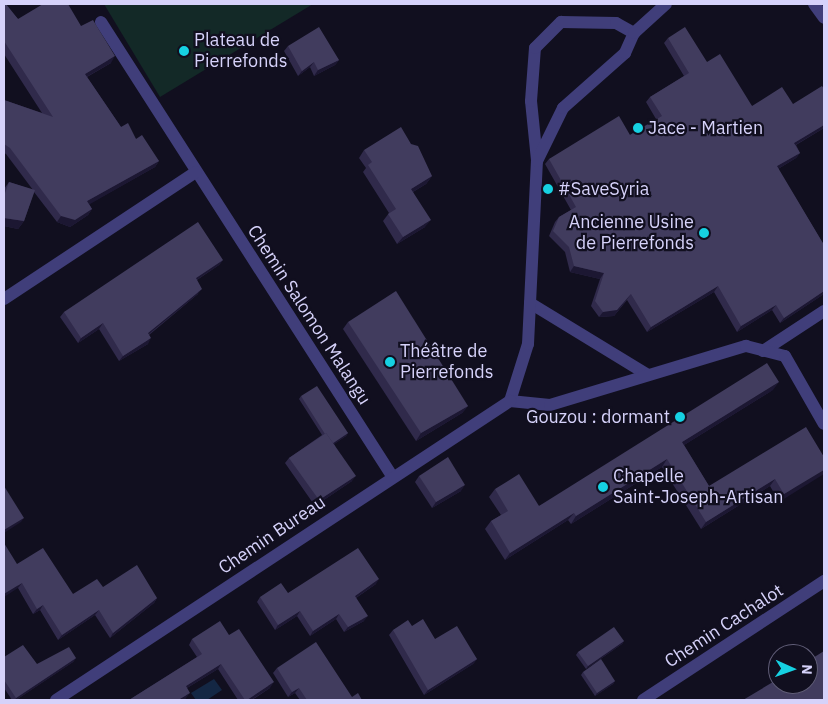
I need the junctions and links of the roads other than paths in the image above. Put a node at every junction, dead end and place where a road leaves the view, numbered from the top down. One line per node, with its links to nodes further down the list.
1 (666, 4): 5 (street)
2 (814, 4): 3 (street)
3 (824, 18)
4 (100, 22): 7 (street, Chemin Salomon Malangu)
5 (634, 33): 6 (street); 6 (street)
6 (537, 161): 9 (street)
7 (196, 172): 8 (street); 15 (street, Chemin Salomon Malangu)
8 (4, 299)
9 (530, 303): 12 (street); 13 (street)
10 (824, 311): 11 (street)
11 (763, 351): 12 (street); 14 (street)
12 (648, 375): 13 (street)
13 (510, 401): 15 (street, Chemin Bureau)
14 (824, 424)
15 (392, 476): 17 (street, Chemin Bureau)
16 (824, 580): 18 (street, Chemin Cachalot)
17 (56, 700)
18 (643, 700)

